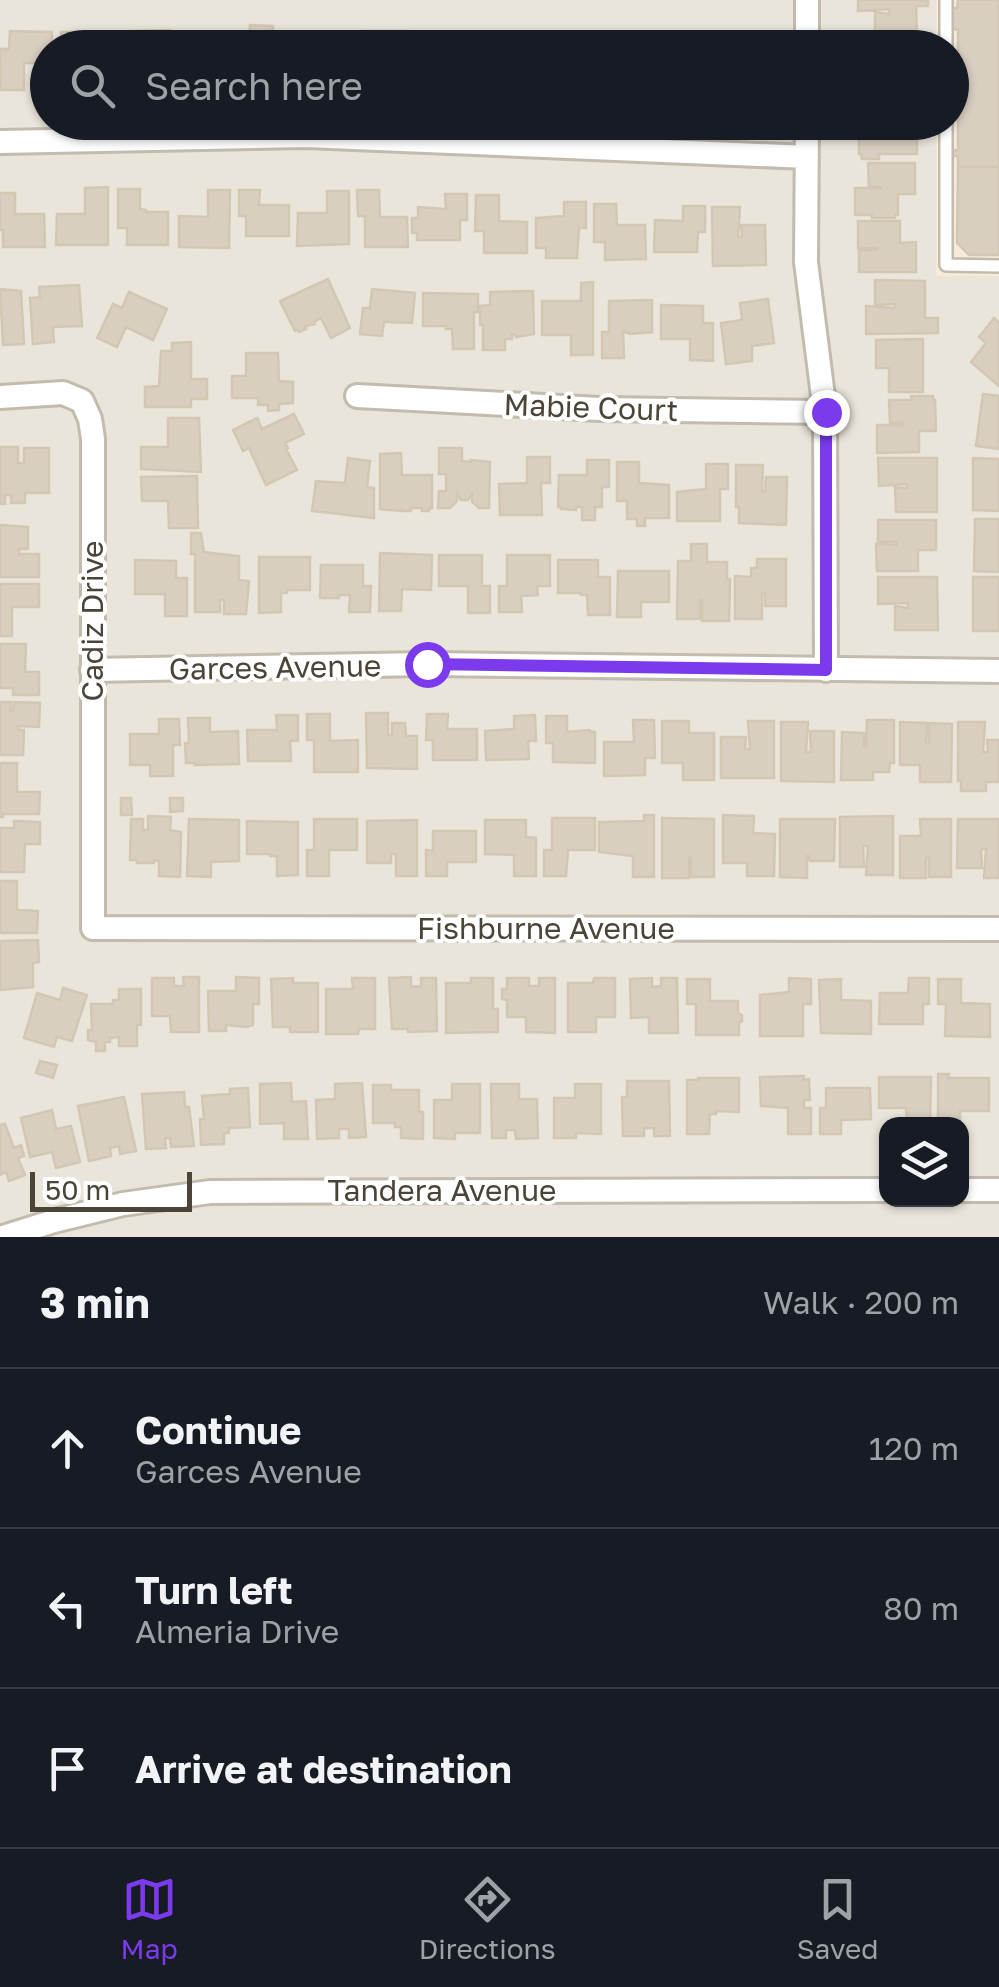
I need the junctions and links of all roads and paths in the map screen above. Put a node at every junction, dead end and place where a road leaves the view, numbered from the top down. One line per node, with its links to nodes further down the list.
1 (806, 0): 3 (street)
2 (946, 0): 4 (lane)
3 (807, 30)
4 (946, 30)
5 (102, 140): 9 (street)
6 (397, 140): 10 (street)
7 (807, 140): 10 (street)
8 (946, 140): 11 (lane)
9 (0, 142)
10 (807, 158): 14 (street)
11 (999, 266)
12 (357, 396): 14 (street, Mabie Court)
13 (0, 397): 15 (street, Cadiz Drive)
14 (826, 412): 16 (street)
15 (92, 670): 16 (street, Garces Avenue); 18 (street, Cadiz Drive)
16 (826, 670): 17 (street, Garces Avenue)
17 (999, 671)
18 (94, 928): 19 (street, Fishburne Avenue)
19 (999, 929)
20 (879, 1190): 23 (street, Tandera Avenue)
21 (969, 1190): 22 (street)
22 (999, 1190)
23 (3, 1237)

